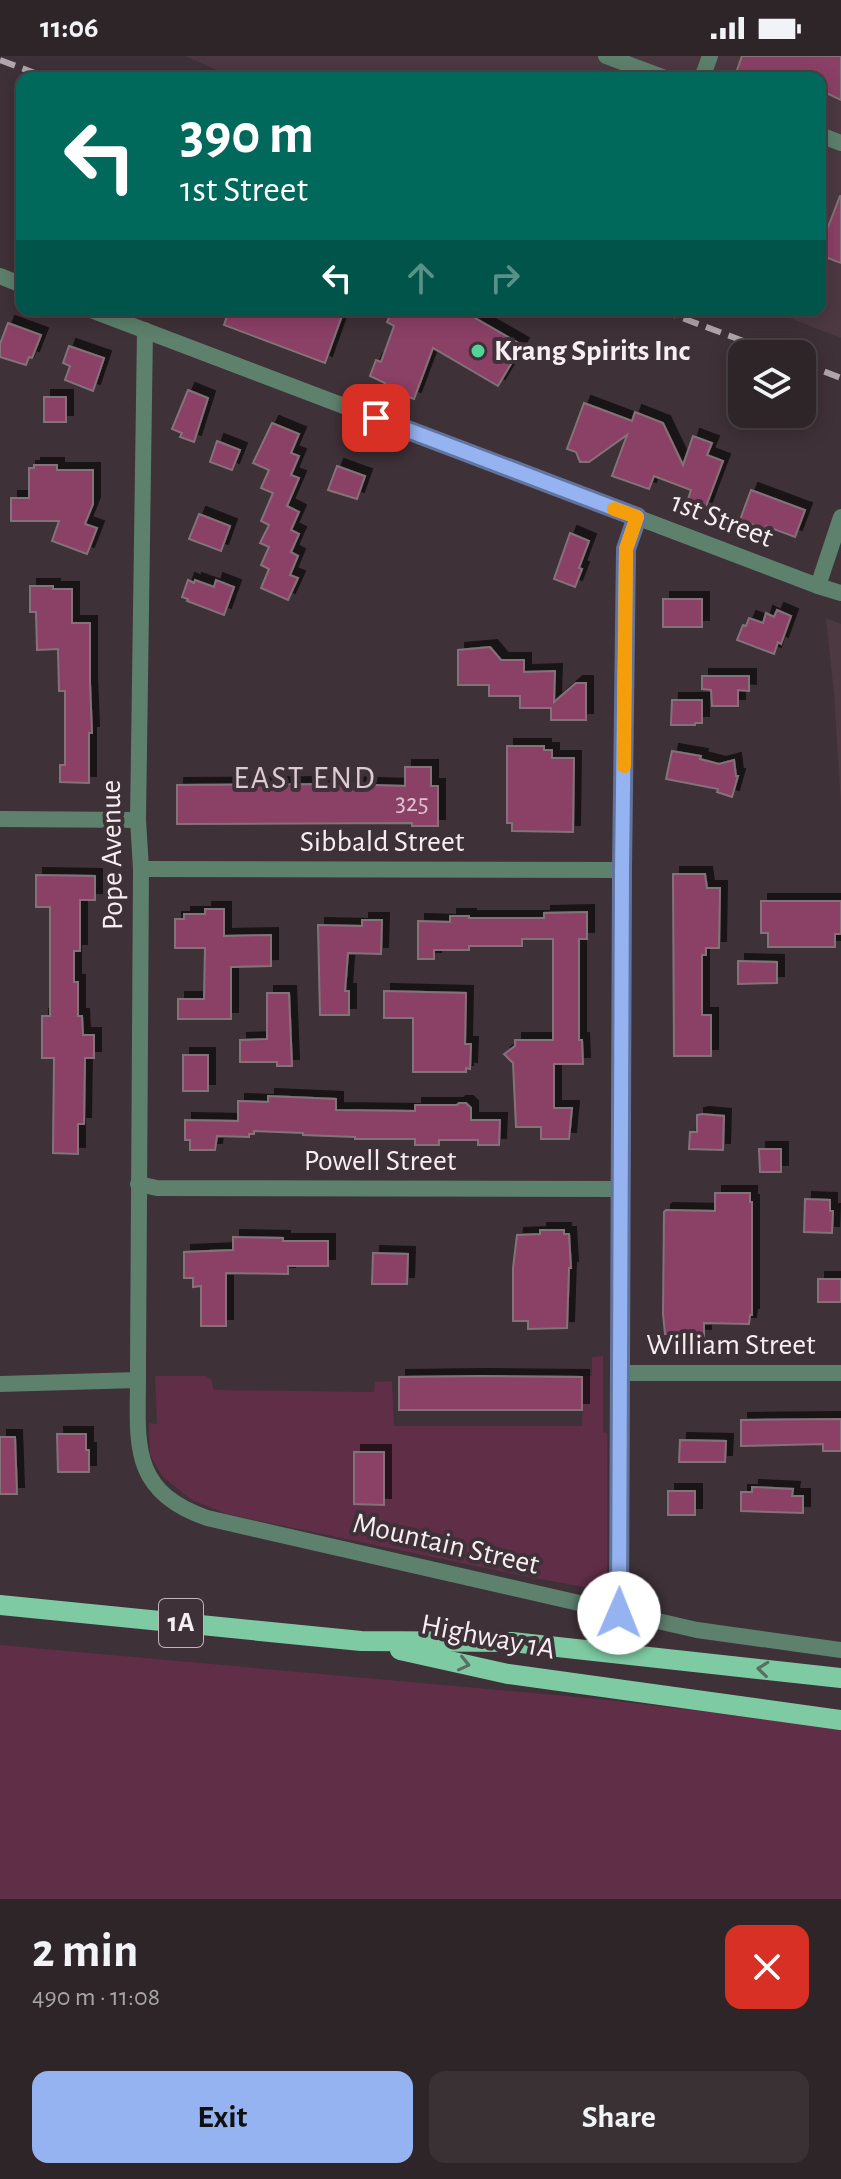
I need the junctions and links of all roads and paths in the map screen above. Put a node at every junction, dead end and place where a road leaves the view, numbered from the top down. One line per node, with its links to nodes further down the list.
1 (606, 56): 2 (street)
2 (649, 72)
3 (107, 316): 4 (street, 1st Street)
4 (145, 330): 5 (street, 1st Street); 10 (street, Pope Avenue)
5 (637, 517): 7 (street, 1st Street); 12 (street)
6 (841, 517): 7 (street)
7 (818, 586): 8 (street, 1st Street)
8 (841, 593)
9 (0, 819): 10 (street)
10 (138, 820): 11 (street, Pope Avenue)
11 (141, 869): 12 (street, Sibbald Street); 13 (street, Pope Avenue)
12 (622, 870): 14 (street)
13 (138, 1184): 14 (street, Powell Street); 17 (street, Pope Avenue)
14 (622, 1189): 15 (street)
15 (621, 1373): 16 (street, William Street); 20 (street)
16 (841, 1373)
17 (138, 1380): 18 (street); 20 (street, Mountain Street)
18 (0, 1384)
19 (0, 1605): 21 (main road, Highway 1A / 1A)
20 (619, 1613): 22 (street, Mountain Street)
21 (361, 1641): 23 (main road, Highway 1A / 1A, one-way to 21); 24 (main road, Highway 1A / 1A, one-way to 24)
22 (841, 1650)
23 (841, 1678)
24 (841, 1720)

